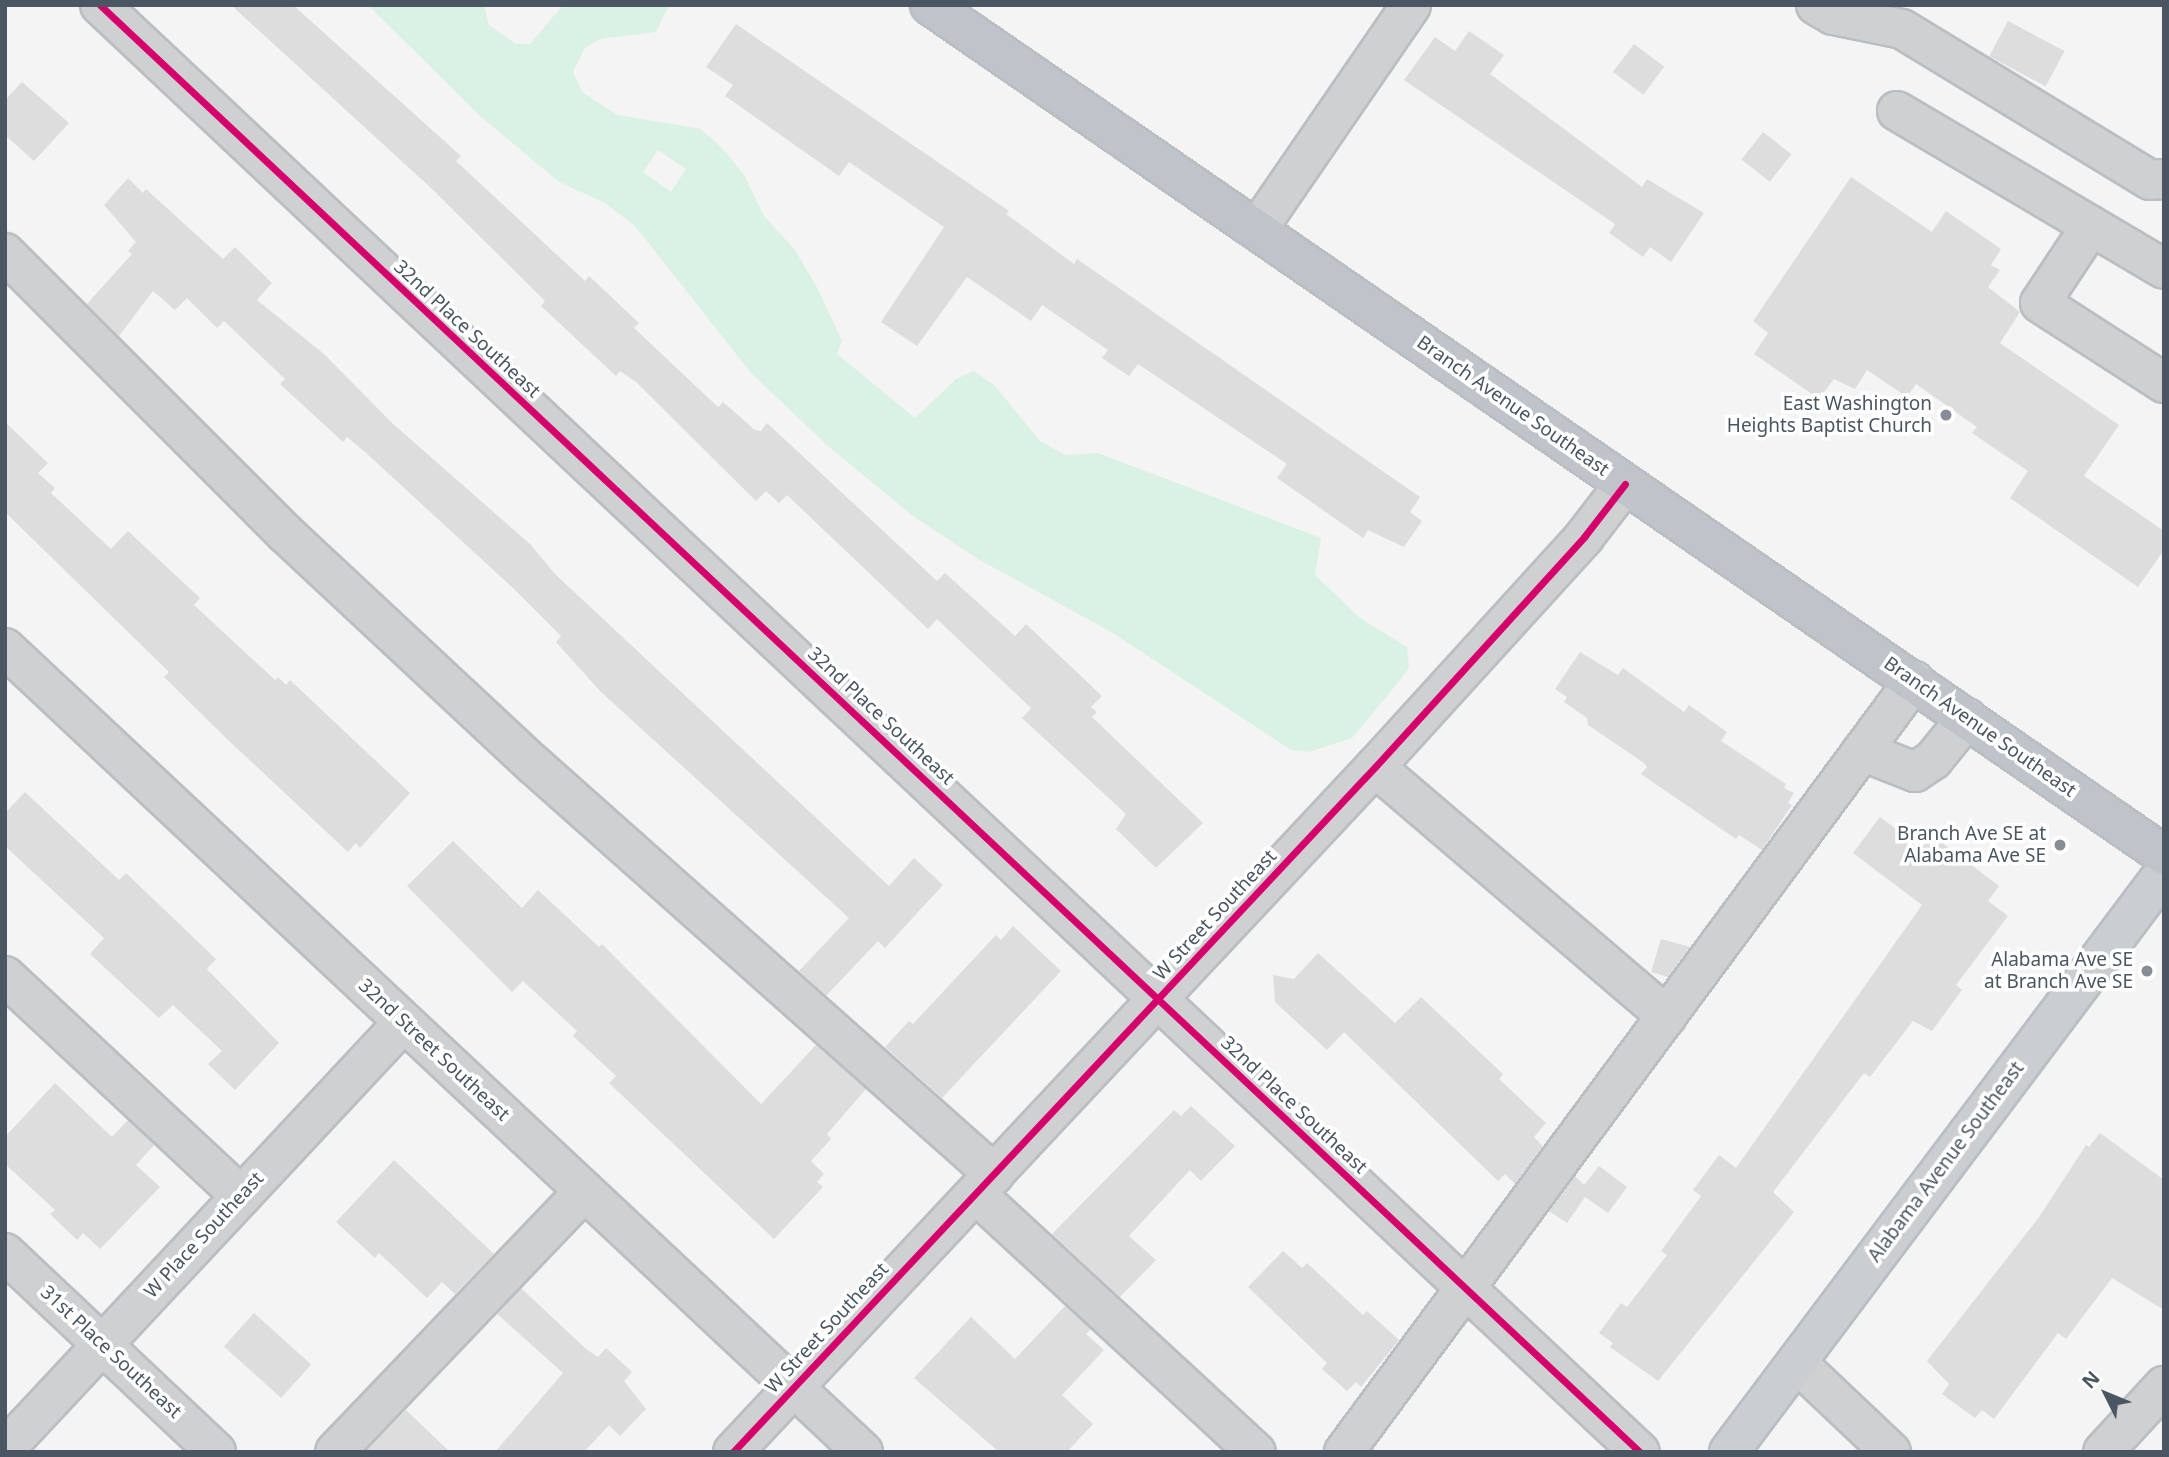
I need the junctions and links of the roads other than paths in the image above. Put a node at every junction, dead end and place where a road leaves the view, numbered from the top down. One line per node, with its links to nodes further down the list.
1 (100, 5): 21 (street, 32nd Place Southeast)
2 (930, 5): 8 (highway, Branch Avenue Southeast)
3 (1412, 5): 8 (street)
4 (1816, 5): 6 (street)
5 (1897, 111): 7 (street)
6 (2164, 179)
7 (2091, 226): 10 (street); 11 (street)
8 (1258, 228): 12 (highway, Branch Avenue Southeast)
9 (5, 253): 24 (street)
10 (2164, 269)
11 (2164, 383)
12 (1625, 484): 14 (highway, Branch Avenue Southeast); 17 (street, W Street Southeast)
13 (5, 648): 23 (street, 32nd Street Southeast)
14 (1914, 681): 15 (highway, Branch Avenue Southeast); 16 (street)
15 (1967, 718): 16 (street); 18 (highway, Branch Avenue Southeast)
16 (1862, 751): 22 (street)
17 (1375, 767): 21 (street, W Street Southeast); 22 (street)
18 (2164, 855)
19 (2164, 873): 30 (main road, Alabama Avenue Southeast)
20 (5, 976): 26 (street)
21 (1158, 999): 24 (street, W Street Southeast); 28 (street, 32nd Place Southeast)
22 (1667, 1016): 28 (street)
23 (404, 1022): 25 (street, 32nd Street Southeast); 26 (street, W Place Southeast)
24 (985, 1184): 32 (street, W Street Southeast); 38 (street)
25 (584, 1191): 32 (street, 32nd Street Southeast); 35 (street)
26 (241, 1196): 29 (street, W Place Southeast)
27 (5, 1253): 29 (street, 31st Place Southeast)
28 (1467, 1287): 39 (street); 40 (street, 32nd Place Southeast)
29 (102, 1345): 33 (street, W Place Southeast); 34 (street, 31st Place Southeast)
30 (1797, 1363): 41 (main road, Alabama Avenue Southeast); 42 (street)
31 (2164, 1386): 43 (street)
32 (794, 1387): 36 (street, W Street Southeast); 37 (street, 32nd Street Southeast)
33 (5, 1448)
34 (216, 1452)
35 (335, 1452)
36 (733, 1452)
37 (863, 1452)
38 (1256, 1452)
39 (1344, 1452)
40 (1640, 1452)
41 (1729, 1452)
42 (1891, 1452)
43 (2103, 1452)

